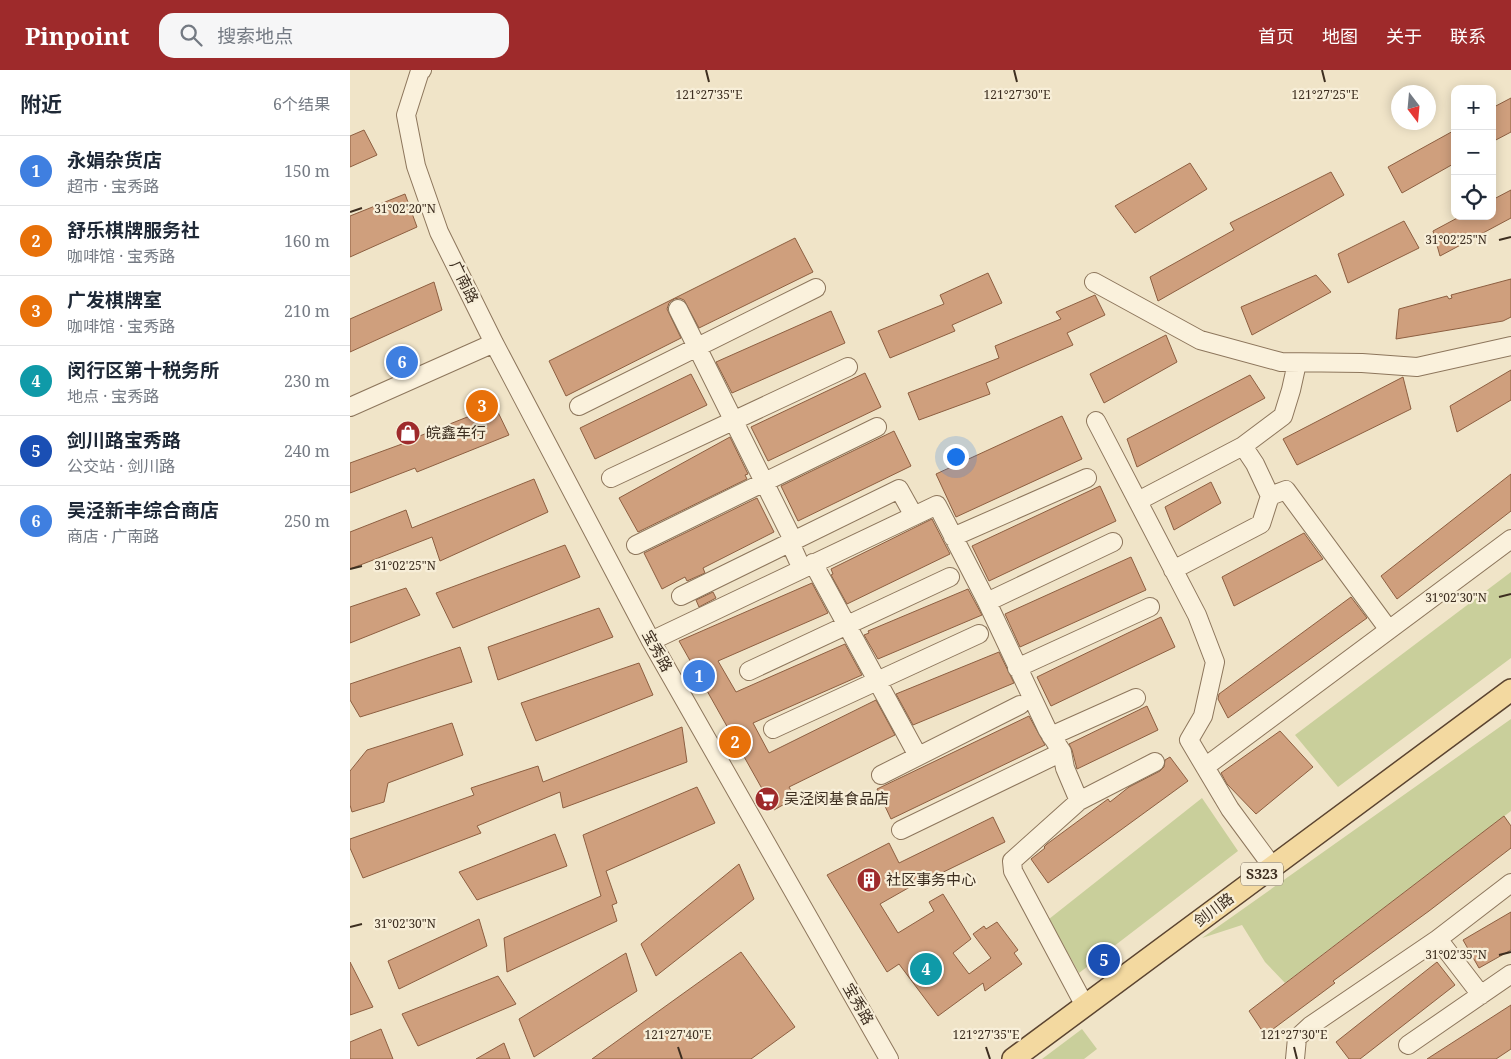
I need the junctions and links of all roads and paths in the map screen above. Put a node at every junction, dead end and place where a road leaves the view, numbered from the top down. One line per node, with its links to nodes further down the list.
1 (422, 70): 5 (street, 广南路)
2 (1094, 282): 8 (street)
3 (816, 288): 7 (street)
4 (678, 309): 7 (street)
5 (494, 343): 11 (street); 36 (street, 宝秀路)
6 (1511, 346): 8 (street)
7 (698, 348): 10 (street); 12 (street)
8 (1297, 363): 15 (street)
9 (848, 367): 12 (street)
10 (579, 406)
11 (350, 407)
12 (734, 421): 16 (street); 18 (street)
13 (1096, 421): 20 (street)
14 (877, 427): 18 (street)
15 (1243, 446): 19 (street); 20 (street)
16 (611, 478)
17 (1087, 478): 22 (street)
18 (764, 482): 24 (street); 26 (street)
19 (1270, 496): 28 (street); 34 (street)
20 (1138, 501): 28 (street)
21 (914, 516): 22 (street); 24 (street); 27 (street)
22 (953, 537): 31 (street)
23 (1511, 539): 34 (street)
24 (792, 542): 27 (street); 30 (street)
25 (1113, 542): 31 (street)
26 (636, 545)
27 (808, 566): 33 (street); 36 (street)
28 (1173, 570): 48 (street)
29 (950, 577): 33 (street)
30 (680, 596)
31 (987, 602): 37 (street)
32 (1150, 607): 37 (street)
33 (846, 625): 38 (street); 39 (street)
34 (1389, 630): 48 (street)
35 (979, 634): 39 (street)
36 (651, 641): 59 (street, 宝秀路)
37 (1017, 668): 44 (street)
38 (748, 671)
39 (876, 682): 43 (street); 46 (street)
40 (1511, 690): 52 (main road, 剑川路 / S323)
41 (1136, 698): 44 (street)
42 (1020, 705): 46 (street)
43 (773, 729)
44 (1051, 736): 45 (street)
45 (1062, 752): 50 (street); 51 (street)
46 (918, 756): 49 (street)
47 (1155, 762): 50 (street)
48 (1205, 767): 52 (street)
49 (881, 775)
50 (1079, 801): 57 (street)
51 (901, 830)
52 (1272, 866): 57 (main road, 剑川路 / S323)
53 (1511, 883): 54 (street)
54 (1438, 939): 56 (street); 61 (street)
55 (1511, 974): 56 (street)
56 (1481, 995): 58 (street)
57 (1085, 1006): 60 (main road, 剑川路 / S323)
58 (1408, 1045)
59 (889, 1059)
60 (1013, 1059)
61 (1295, 1059)

